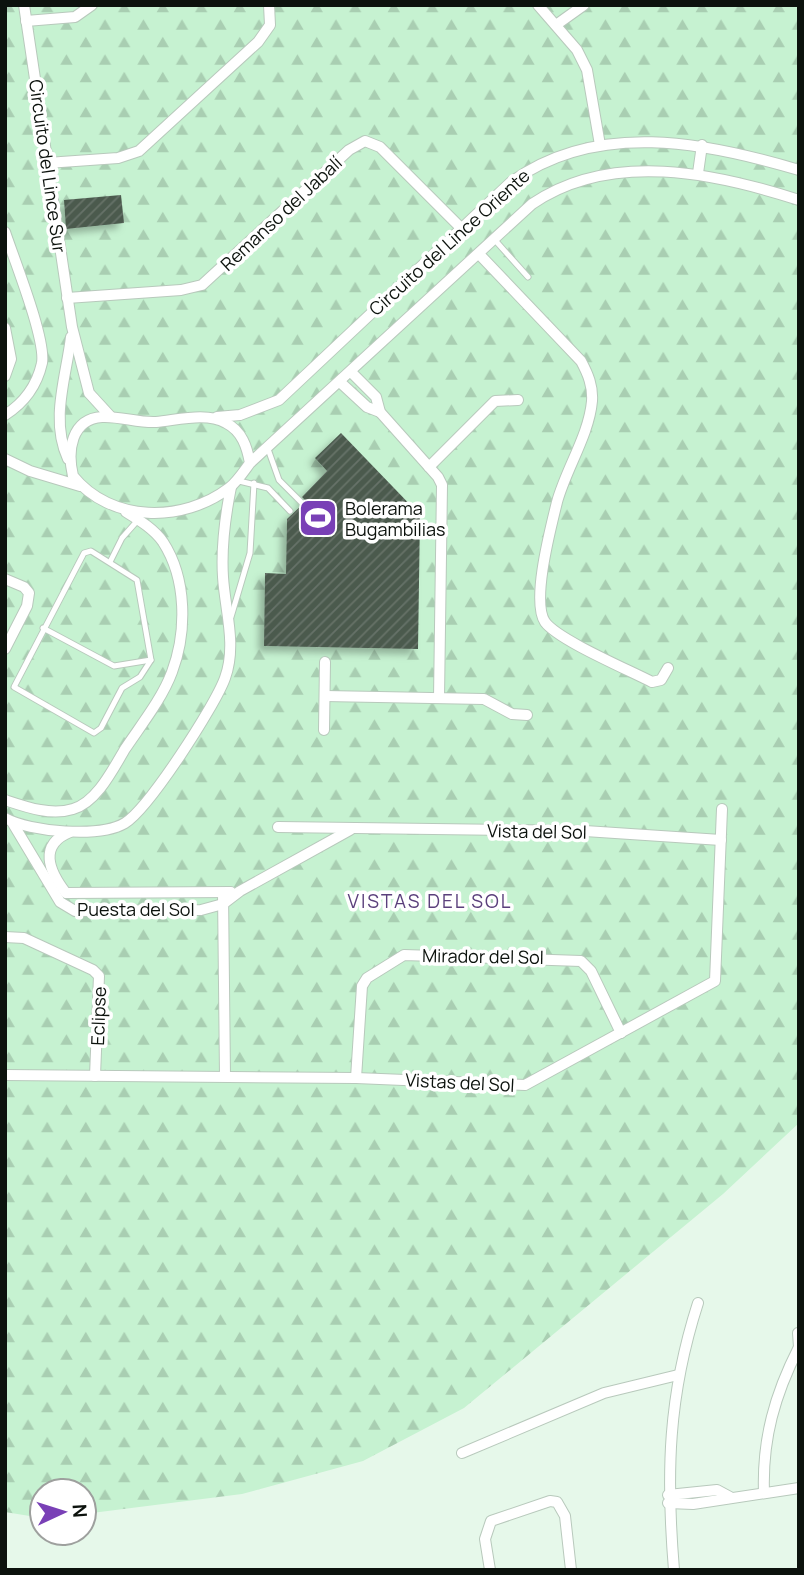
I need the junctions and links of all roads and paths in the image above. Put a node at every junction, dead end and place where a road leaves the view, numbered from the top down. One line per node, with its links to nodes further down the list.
1 (24, 5): 6 (street, Circuito del Lince Sur)
2 (92, 5): 6 (street)
3 (269, 5): 10 (street)
4 (538, 5): 7 (street)
5 (584, 5): 7 (street)
6 (26, 21): 10 (street, Circuito del Lince Sur)
7 (556, 25): 8 (street)
8 (600, 145): 9 (street, Circuito del Lince Oriente); 14 (street, Circuito del Lince Oriente)
9 (702, 145): 11 (street, Circuito del Lince Oriente); 12 (street)
10 (47, 163): 19 (street, Circuito del Lince Sur)
11 (799, 170)
12 (698, 173): 13 (street, Circuito del Lince Oriente); 16 (street, Circuito del Lince Oriente)
13 (799, 200)
14 (462, 229): 19 (street, Remanso del Jabalí); 28 (street, Circuito del Lince Oriente)
15 (5, 232): 27 (street)
16 (494, 239): 17 (street, Circuito del Lince Oriente); 18 (lane)
17 (479, 254): 22 (street, Circuito del Lince Oriente); 49 (street)
18 (528, 277)
19 (67, 298): 20 (street, Circuito del Lince Sur)
20 (72, 327): 29 (street, Circuito del Lince Sur); 33 (street, Circuito del Lince Sur)
21 (5, 328): 23 (street)
22 (352, 373): 24 (street, Circuito del Lince Oriente); 26 (street)
23 (5, 376)
24 (341, 383): 26 (street); 30 (street, Circuito del Lince Oriente)
25 (518, 400): 34 (street)
26 (380, 412): 34 (street)
27 (5, 415)
28 (212, 417): 29 (street, Circuito del Lince Oriente); 32 (street)
29 (111, 418): 33 (street)
30 (268, 449): 32 (street, Circuito del Lince Oriente); 38 (lane)
31 (5, 459): 37 (street)
32 (250, 463): 36 (street, Circuito del Lince Oriente)
33 (70, 465): 37 (street, Circuito del Lince Sur)
34 (429, 467): 51 (street)
35 (254, 483): 36 (lane); 40 (lane); 44 (lane)
36 (233, 484): 39 (street); 44 (street)
37 (83, 487): 39 (street)
38 (301, 502)
39 (118, 507): 41 (street)
40 (290, 511)
41 (138, 520): 42 (lane); 54 (street)
42 (110, 562): 45 (lane); 47 (lane)
43 (5, 579): 46 (street)
44 (230, 620): 59 (street)
45 (43, 628): 47 (lane); 47 (lane)
46 (5, 649)
47 (151, 660)
48 (325, 662): 50 (street)
49 (667, 668)
50 (325, 696): 51 (street); 53 (street)
51 (439, 698): 52 (street)
52 (527, 715)
53 (324, 730)
54 (5, 800)
55 (722, 809): 60 (street, Vistas del Sol)
56 (9, 820): 59 (street); 62 (street, Puesta del Sol)
57 (278, 827): 58 (street, Vista del Sol)
58 (352, 828): 60 (street, Vista del Sol); 63 (street)
59 (73, 831): 62 (street, Puesta del Sol)
60 (720, 840): 66 (street, Vistas del Sol)
61 (92, 895): 62 (street, Puesta del Sol); 63 (street, Puesta del Sol); 64 (street)
62 (63, 898): 64 (street, Puesta del Sol)
63 (223, 899): 64 (street, Puesta del Sol); 69 (street)
64 (93, 911)
65 (5, 937): 68 (street, Eclipse)
66 (621, 1033): 70 (street, Vistas del Sol); 70 (street, Mirador del Sol)
67 (5, 1075): 68 (street, Vistas del Sol)
68 (95, 1076): 69 (street, Vistas del Sol)
69 (225, 1076): 70 (street, Vistas del Sol)
70 (356, 1077)
71 (698, 1303): 74 (street)
72 (798, 1333): 73 (street)
73 (799, 1347): 77 (street)
74 (678, 1375): 75 (street); 78 (street)
75 (463, 1453)
76 (799, 1488): 77 (street)
77 (764, 1493): 78 (street)
78 (668, 1499): 81 (street)
79 (490, 1570): 80 (street)
80 (571, 1570)
81 (674, 1570)

